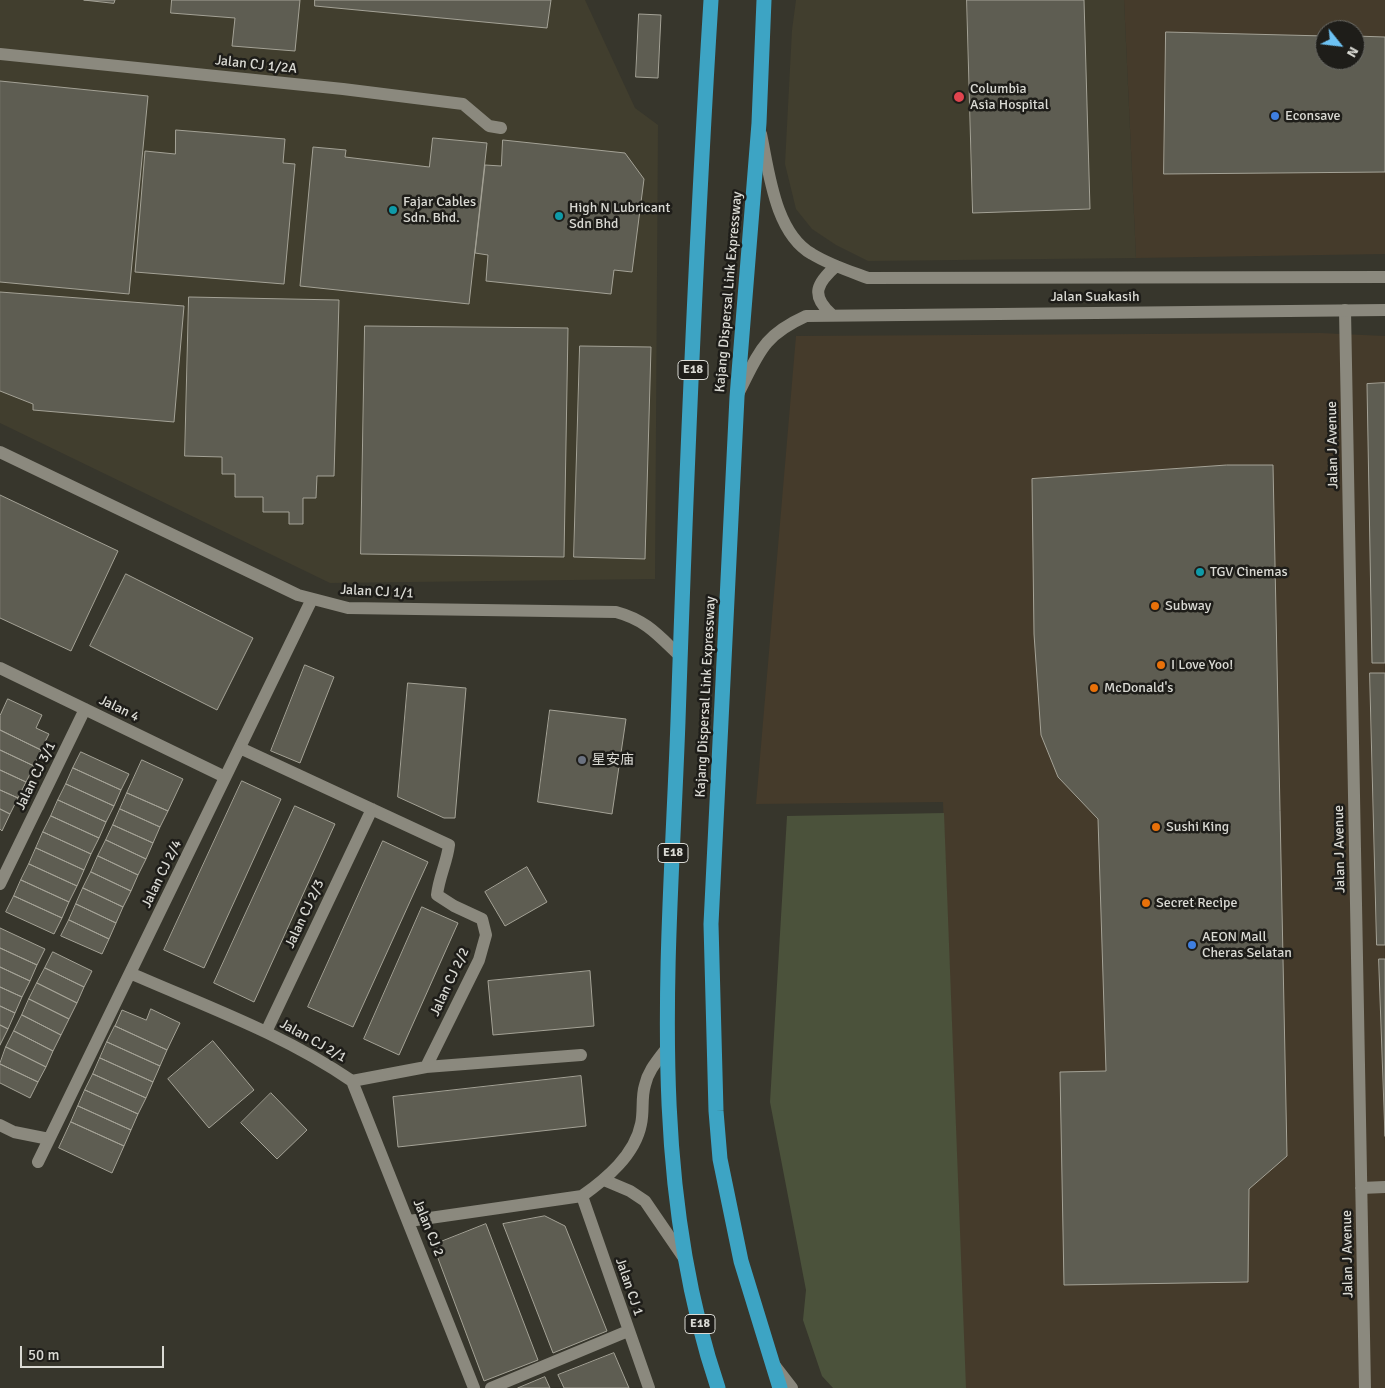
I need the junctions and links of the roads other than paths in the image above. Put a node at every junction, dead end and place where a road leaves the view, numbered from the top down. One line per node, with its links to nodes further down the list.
1 (711, 0): 14 (highway, Kajang Dispersal Link Expressway / E18)
2 (764, 0): 4 (highway, Kajang Dispersal Link Expressway)
3 (0, 54): 5 (street, Jalan CJ 1/2A)
4 (759, 123): 6 (street, Jalan Suakasih); 11 (highway, Kajang Dispersal Link Expressway)
5 (501, 128)
6 (836, 266): 7 (street, Jalan Suakasih); 10 (street)
7 (1385, 277)
8 (1345, 310): 9 (street, Jalan Suakasih); 10 (street, Jalan Suakasih); 32 (street, Jalan J Avenue)
9 (1385, 310)
10 (831, 314): 11 (street, Jalan Suakasih)
11 (737, 396): 37 (highway, Kajang Dispersal Link Expressway)
12 (0, 452): 13 (street, Jalan CJ 1/1)
13 (312, 599): 14 (street, Jalan CJ 1/1); 17 (street, Jalan CJ 2/4)
14 (680, 656): 23 (highway, Kajang Dispersal Link Expressway / E18)
15 (0, 668): 16 (street, Jalan 4)
16 (85, 709): 18 (street, Jalan 4); 20 (street, Jalan CJ 3/1)
17 (240, 748): 18 (street, Jalan CJ 2/4); 19 (street)
18 (225, 777): 21 (street, Jalan CJ 2/4)
19 (372, 808): 22 (street, Jalan CJ 2/3); 25 (street, Jalan CJ 2/2)
20 (0, 884)
21 (130, 973): 22 (street, Jalan CJ 2/1); 28 (street, Jalan CJ 2/4)
22 (266, 1032): 26 (street, Jalan CJ 2/1)
23 (666, 1049): 30 (street); 35 (highway, Kajang Dispersal Link Expressway / E18)
24 (581, 1055): 25 (street, Jalan CJ 2/1)
25 (426, 1067): 26 (street, Jalan CJ 2/1)
26 (352, 1080): 34 (street, Jalan CJ 2)
27 (0, 1125): 28 (street)
28 (49, 1139): 29 (street, Jalan CJ 2/4)
29 (38, 1162)
30 (604, 1180): 33 (street); 35 (street)
31 (1385, 1187): 32 (street)
32 (1361, 1188): 44 (street, Jalan J Avenue)
33 (582, 1196): 34 (street); 36 (street, Jalan CJ 1)
34 (409, 1221): 38 (street, Jalan CJ 2)
35 (684, 1258): 41 (highway, Kajang Dispersal Link Expressway / E18)
36 (628, 1331): 39 (street); 40 (street, Jalan CJ 1)
37 (771, 1360): 42 (highway, Kajang Dispersal Link Expressway); 43 (street)
38 (474, 1388)
39 (491, 1388)
40 (649, 1388)
41 (718, 1388)
42 (780, 1388)
43 (792, 1388)
44 (1365, 1388)

